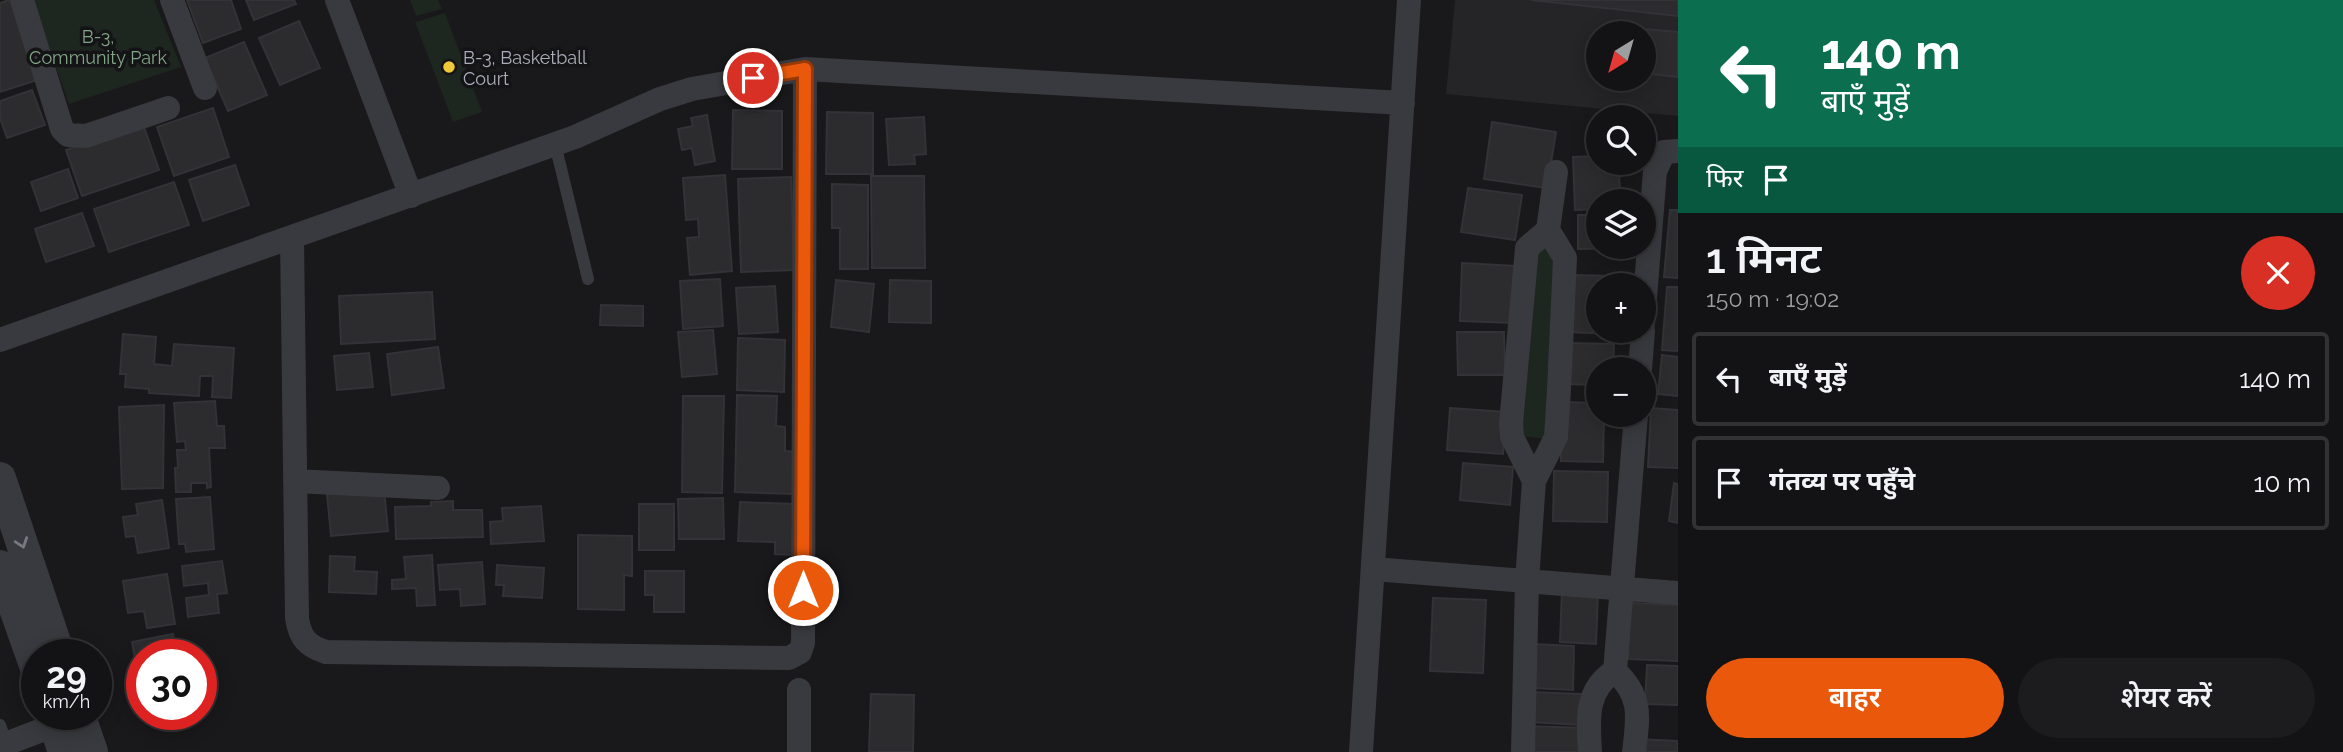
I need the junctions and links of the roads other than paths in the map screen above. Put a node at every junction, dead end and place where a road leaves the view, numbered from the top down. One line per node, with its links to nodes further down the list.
1 (22, 0): 8 (street)
2 (172, 0): 6 (street)
3 (337, 0): 12 (street)
4 (1409, 0): 7 (street)
5 (805, 69): 7 (street); 9 (street); 20 (street)
6 (205, 88)
7 (1403, 103): 24 (street)
8 (168, 108)
9 (555, 144): 12 (street); 16 (lane)
10 (1678, 151): 15 (street)
11 (1556, 172): 13 (street)
12 (411, 196): 14 (street)
13 (1548, 230): 21 (street); 21 (street)
14 (292, 238): 17 (street); 20 (street)
15 (1647, 273)
16 (588, 279)
17 (0, 340)
18 (1635, 427): 26 (street)
19 (0, 478): 29 (street, one-way to 29)
20 (295, 481): 22 (street)
21 (1534, 481): 25 (street)
22 (438, 488)
23 (0, 566): 28 (street)
24 (1373, 569): 25 (street); 37 (street)
25 (1527, 581): 26 (street); 38 (street)
26 (1622, 589): 27 (street); 30 (street)
27 (1678, 593)
28 (26, 639)
29 (54, 639)
30 (1615, 671): 39 (street); 40 (street)
31 (799, 690): 36 (street)
32 (45, 730): 34 (street)
33 (71, 730): 35 (street)
34 (4, 742)
35 (92, 752)
36 (799, 752)
37 (1361, 752)
38 (1523, 752)
39 (1590, 752)
40 (1634, 752)

